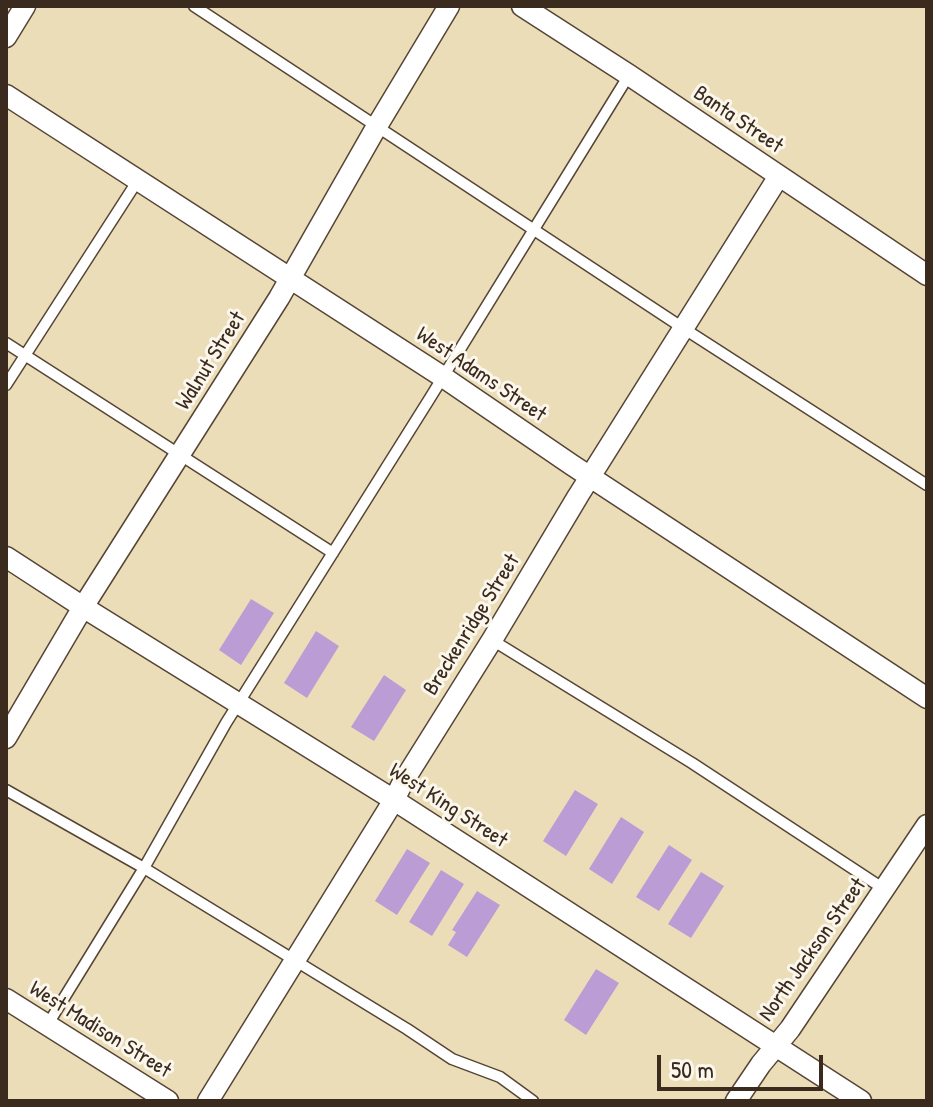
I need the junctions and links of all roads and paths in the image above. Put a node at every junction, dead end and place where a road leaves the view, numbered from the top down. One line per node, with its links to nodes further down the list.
1 (25, 6): 5 (street)
2 (194, 6): 8 (lane)
3 (449, 6): 8 (street, Walnut Street)
4 (522, 6): 6 (street, Banta Street)
5 (6, 37)
6 (629, 75): 9 (street, Banta Street); 11 (lane)
7 (6, 95): 10 (street, West Adams Street)
8 (377, 126): 11 (lane); 13 (street, Walnut Street)
9 (779, 176): 12 (street, Banta Street); 14 (street, Breckenridge Street)
10 (138, 180): 13 (street, West Adams Street); 16 (lane)
11 (533, 230): 14 (lane); 17 (lane)
12 (927, 275)
13 (290, 279): 17 (street, West Adams Street); 19 (street, Walnut Street)
14 (683, 328): 20 (street, Breckenridge Street); 21 (lane)
15 (6, 343): 16 (lane)
16 (25, 356): 18 (lane); 19 (lane)
17 (443, 377): 20 (street, West Adams Street); 22 (lane)
18 (6, 385)
19 (179, 456): 22 (lane); 24 (street, Walnut Street)
20 (591, 477): 25 (street, Breckenridge Street); 26 (street, West Adams Street)
21 (927, 485)
22 (333, 553): 27 (lane)
23 (6, 557): 24 (street, West King Street)
24 (83, 607): 27 (street, West King Street); 28 (street, Walnut Street)
25 (492, 640): 30 (street, Breckenridge Street); 33 (lane)
26 (927, 698)
27 (238, 703): 30 (street, West King Street); 32 (lane)
28 (7, 732)
29 (6, 790): 32 (lane)
30 (394, 800): 34 (street, Breckenridge Street); 37 (street, West King Street)
31 (927, 825): 33 (street, North Jackson Street)
32 (144, 868): 34 (lane); 36 (lane)
33 (884, 889): 37 (street, North Jackson Street)
34 (295, 960): 38 (lane); 40 (street, Breckenridge Street)
35 (6, 999): 36 (street, West Madison Street)
36 (48, 1024): 39 (street, West Madison Street)
37 (775, 1046): 41 (street, North Jackson Street); 42 (street, West King Street)
38 (526, 1099)
39 (168, 1101)
40 (208, 1101)
41 (736, 1101)
42 (861, 1101)

